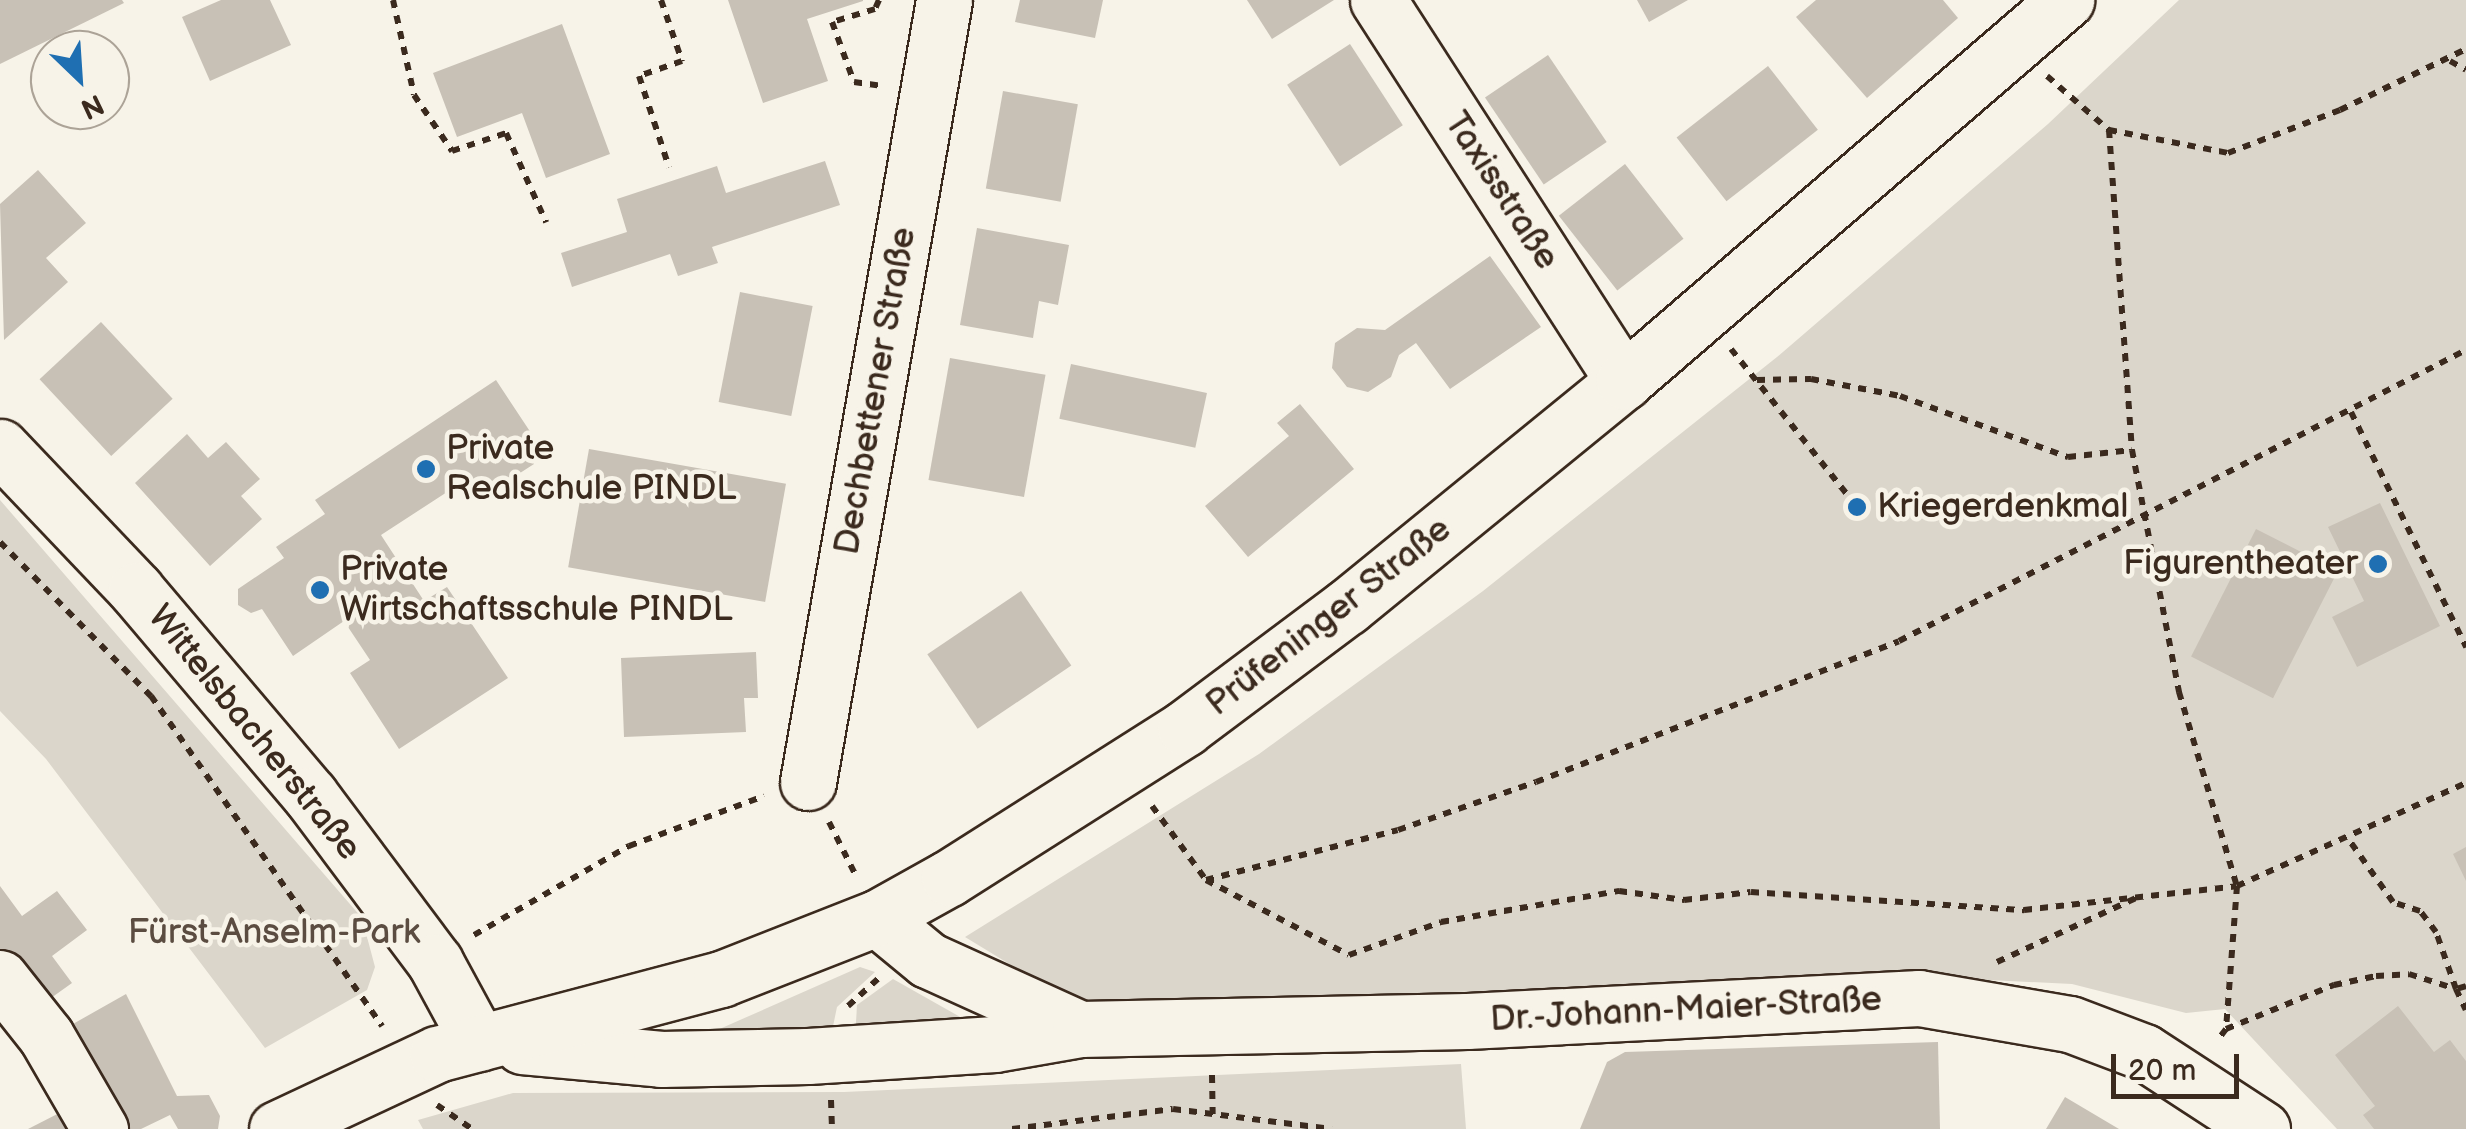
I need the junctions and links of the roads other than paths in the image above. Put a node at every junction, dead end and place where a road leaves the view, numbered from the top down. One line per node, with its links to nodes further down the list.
1 (944, 0): 6 (street, Dechbettener Straße)
2 (1378, 0): 4 (street, Taxisstraße)
3 (2066, 0): 4 (street, Prüfeninger Straße)
4 (1624, 381): 7 (street, Prüfeninger Straße)
5 (0, 447): 10 (street, Wittelsbacherstraße)
6 (808, 782)
7 (878, 918): 9 (street, Dr.-Johann-Maier-Straße); 10 (street, Prüfeninger Straße)
8 (0, 978): 11 (street)
9 (1080, 1029): 10 (street, Dr.-Johann-Maier-Straße); 13 (street, Dr.-Johann-Maier-Straße)
10 (479, 1042): 12 (street, Prüfeninger Straße)
11 (100, 1129)
12 (277, 1129)
13 (2262, 1129)

